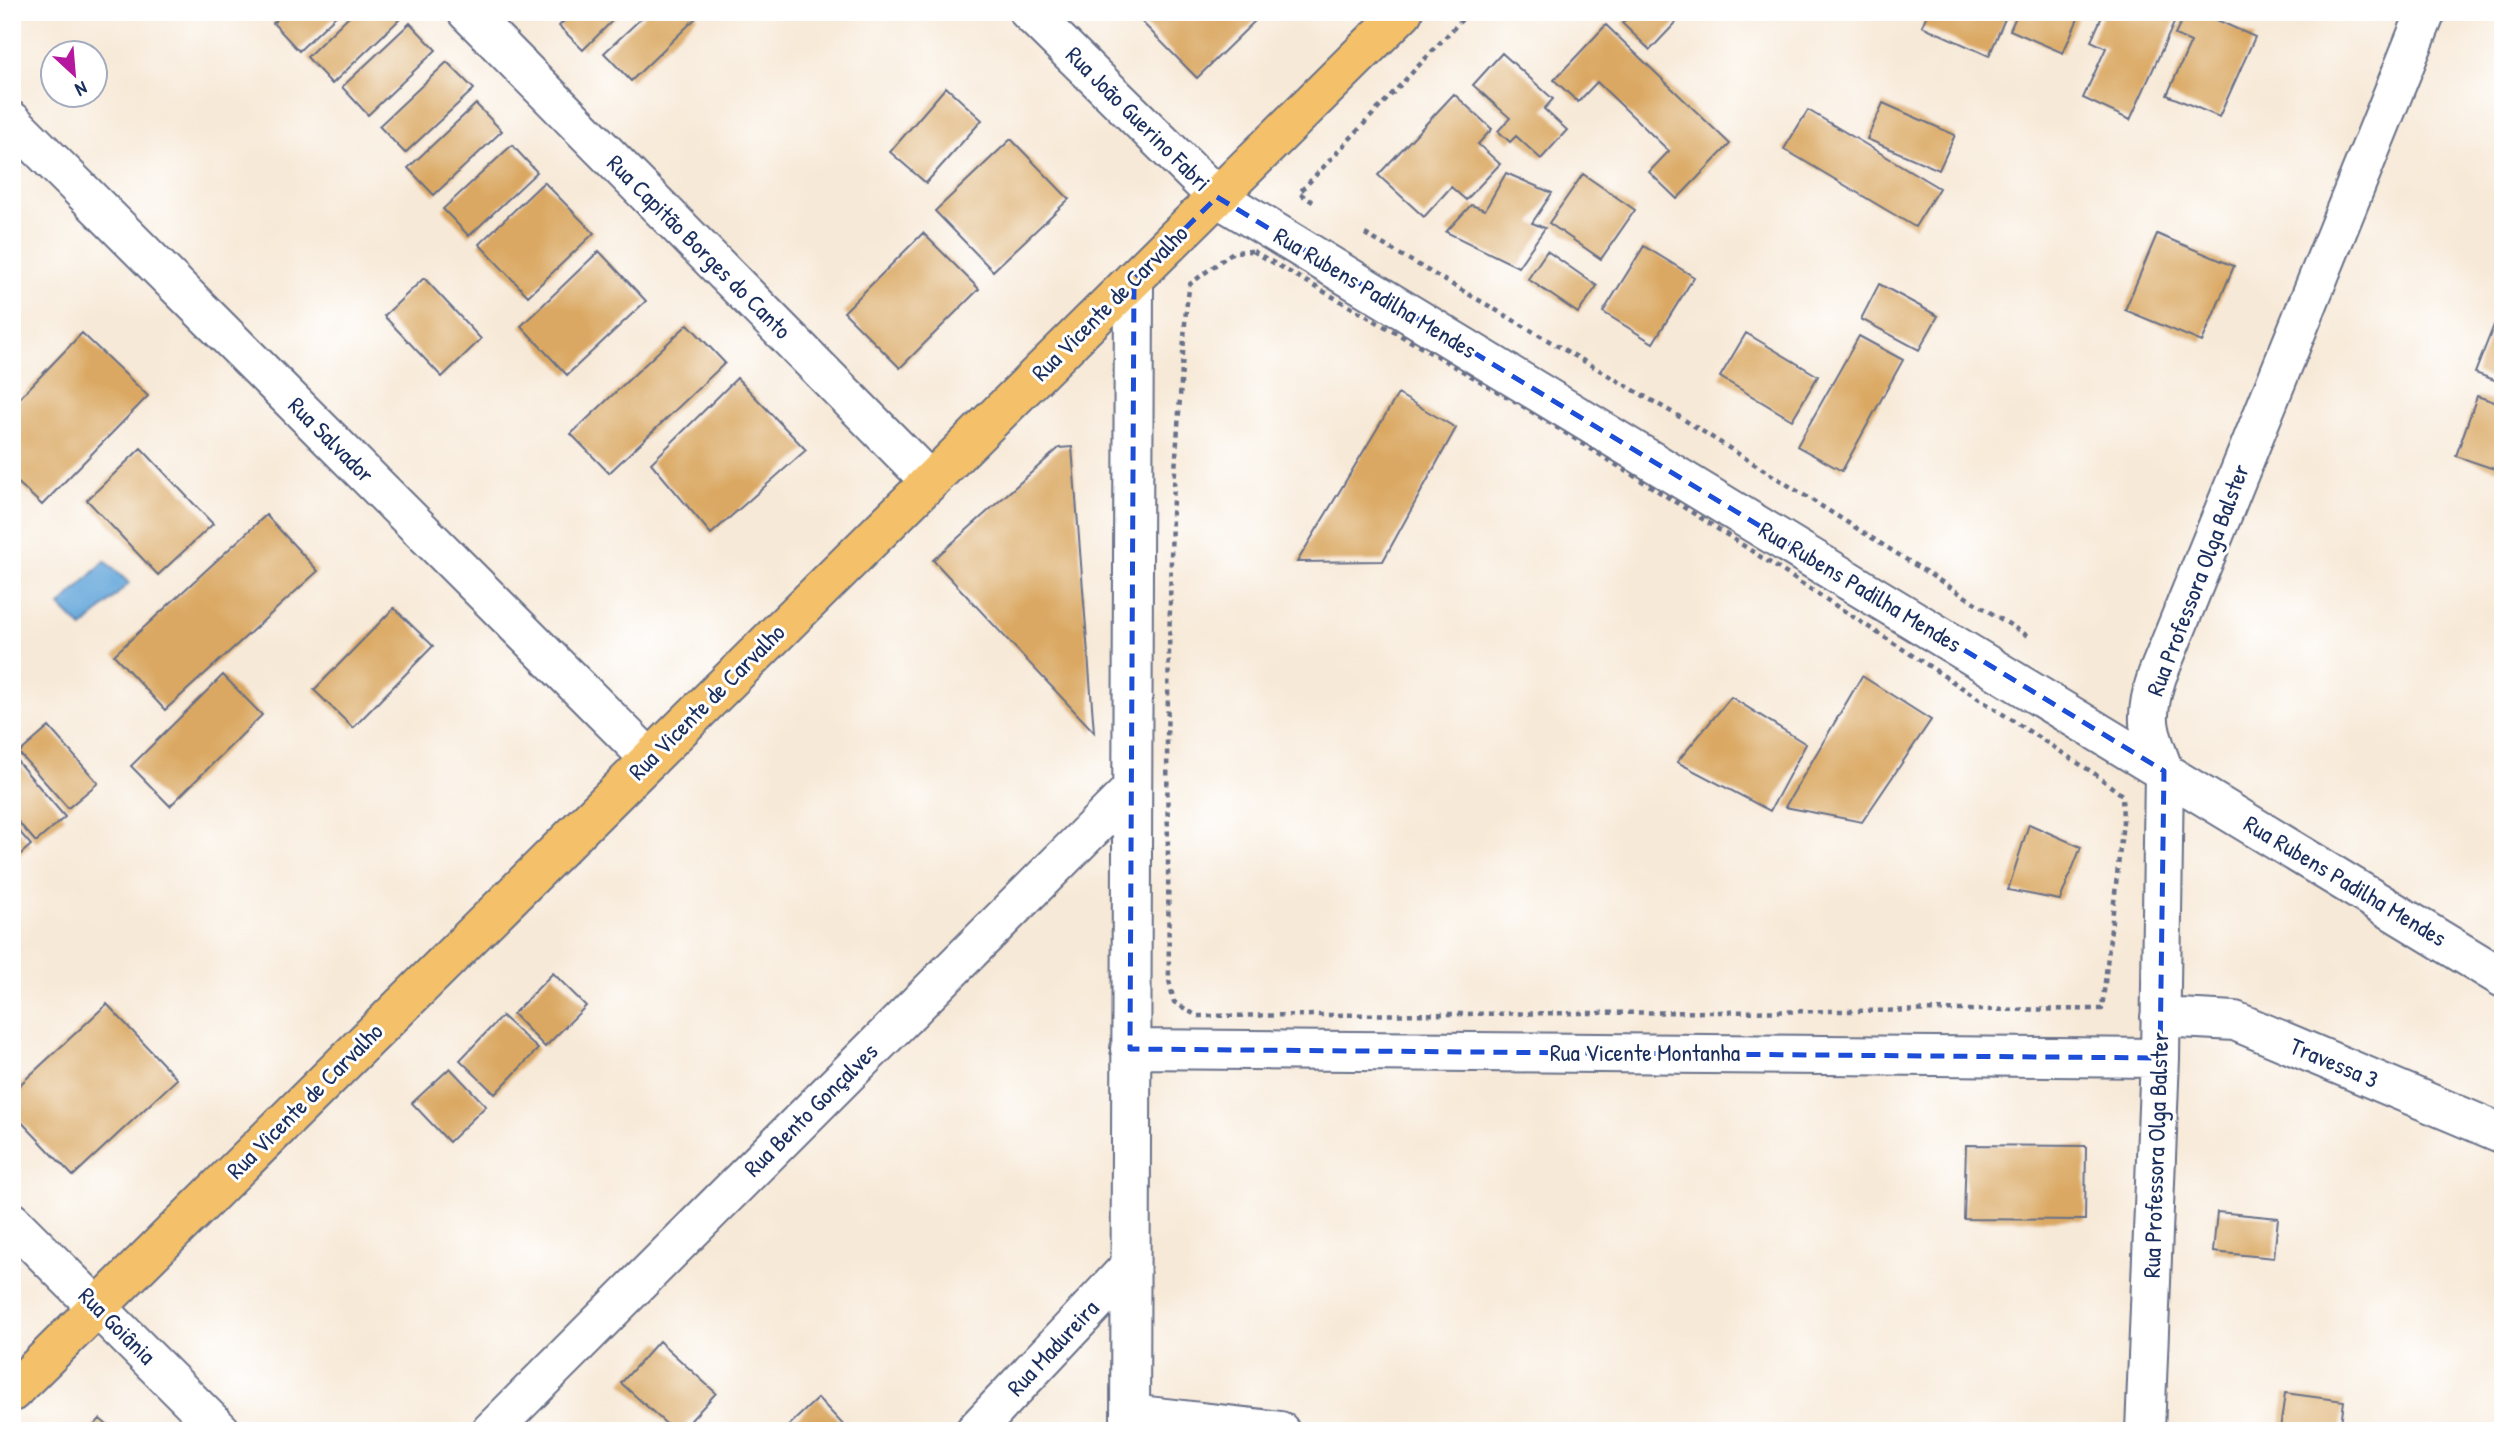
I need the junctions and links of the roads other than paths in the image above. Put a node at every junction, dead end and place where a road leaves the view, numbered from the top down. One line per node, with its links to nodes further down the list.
1 (467, 12): 8 (street, Rua Capitão Borges do Canto)
2 (1030, 12): 6 (street, Rua João Guerino Fabri)
3 (1403, 12): 6 (main road, Rua Vicente de Carvalho)
4 (2426, 12): 10 (street, Rua Professora Olga Balster)
5 (12, 121): 9 (street, Rua Salvador)
6 (1216, 197): 7 (main road, Rua Vicente de Carvalho); 10 (street, Rua Rubens Padilha Mendes)
7 (1134, 279): 8 (main road, Rua Vicente de Carvalho); 11 (street)
8 (930, 481): 9 (main road, Rua Vicente de Carvalho)
9 (650, 759): 19 (main road, Rua Vicente de Carvalho)
10 (2164, 771): 12 (street, Rua Rubens Padilha Mendes); 13 (street, Rua Professora Olga Balster)
11 (1130, 790): 14 (street); 23 (street, Rua Bento Gonçalves)
12 (2503, 978)
13 (2160, 1017): 15 (street, Rua Professora Olga Balster); 16 (street, Travessa 3)
14 (1130, 1049): 15 (street, Rua Vicente Montanha); 18 (street)
15 (2160, 1058): 26 (street, Rua Professora Olga Balster)
16 (2503, 1134)
17 (12, 1222): 19 (street, Rua Goiânia)
18 (1130, 1266): 21 (street); 24 (street, Rua Madureira)
19 (97, 1307): 20 (main road, Rua Vicente de Carvalho); 22 (street, Rua Goiânia)
20 (12, 1392)
21 (1130, 1422): 25 (street)
22 (221, 1431)
23 (491, 1431)
24 (975, 1431)
25 (1280, 1431)
26 (2145, 1431)

